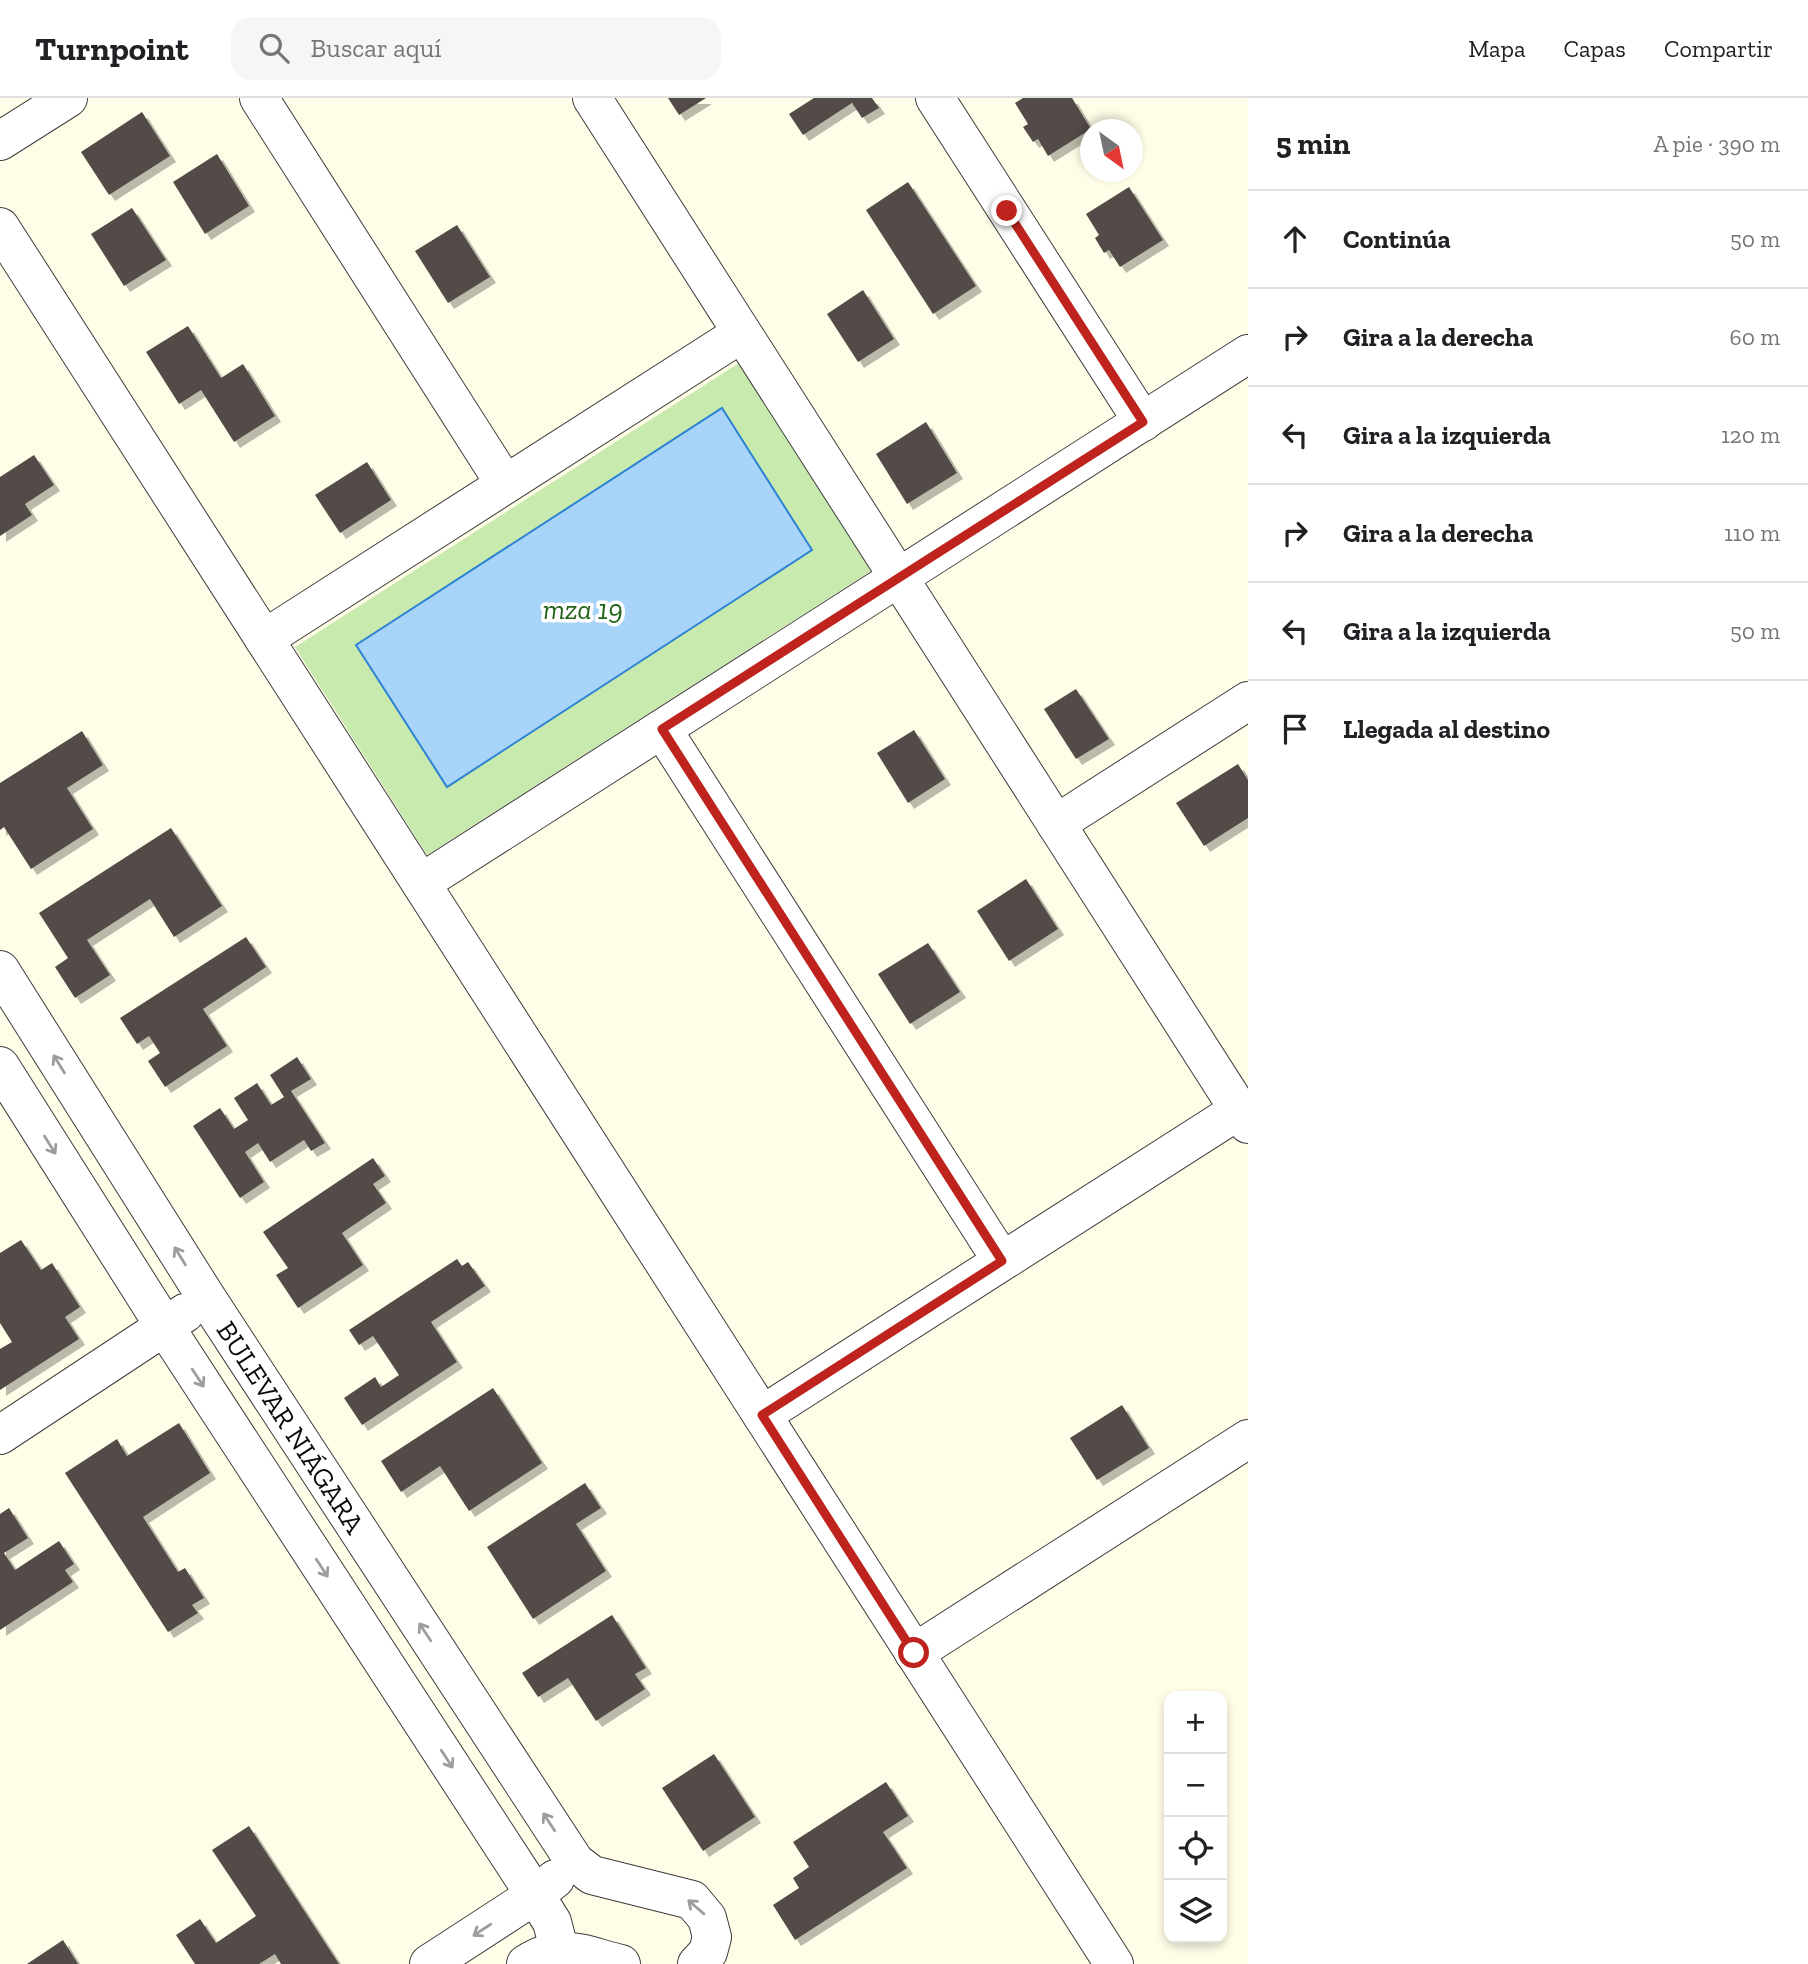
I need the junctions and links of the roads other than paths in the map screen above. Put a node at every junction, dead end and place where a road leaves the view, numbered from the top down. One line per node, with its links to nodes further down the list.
1 (68, 98): 5 (street)
2 (259, 98): 10 (street)
3 (592, 98): 7 (street)
4 (934, 98): 9 (street)
5 (0, 141)
6 (0, 227): 12 (street)
7 (742, 333): 10 (street); 11 (street)
8 (1248, 354): 9 (street)
9 (1143, 422): 11 (street)
10 (505, 484): 12 (street)
11 (899, 578): 14 (street); 15 (street)
12 (264, 639): 16 (street)
13 (1248, 701): 15 (street)
14 (662, 729): 16 (street); 20 (street)
15 (1056, 824): 19 (street)
16 (421, 883): 23 (street)
17 (0, 970): 21 (street, BULEVAR NIÁGARA, one-way to 17)
18 (0, 1066): 22 (street, BULEVAR NIÁGARA, one-way to 22)
19 (1244, 1117): 20 (street)
20 (1002, 1261): 23 (street)
21 (206, 1297): 22 (street); 27 (street, BULEVAR NIÁGARA, one-way to 21)
22 (165, 1327): 24 (street); 28 (street, BULEVAR NIÁGARA, one-way to 28)
23 (762, 1415): 26 (street)
24 (0, 1435)
25 (1248, 1438): 26 (street)
26 (914, 1653): 33 (street)
27 (583, 1868): 28 (street); 32 (street, one-way to 27)
28 (535, 1895): 29 (street, BULEVAR NIÁGARA); 30 (street, one-way to 30)
29 (542, 1957): 31 (street)
30 (429, 1964)
31 (621, 1964)
32 (697, 1964)
33 (1114, 1964)

